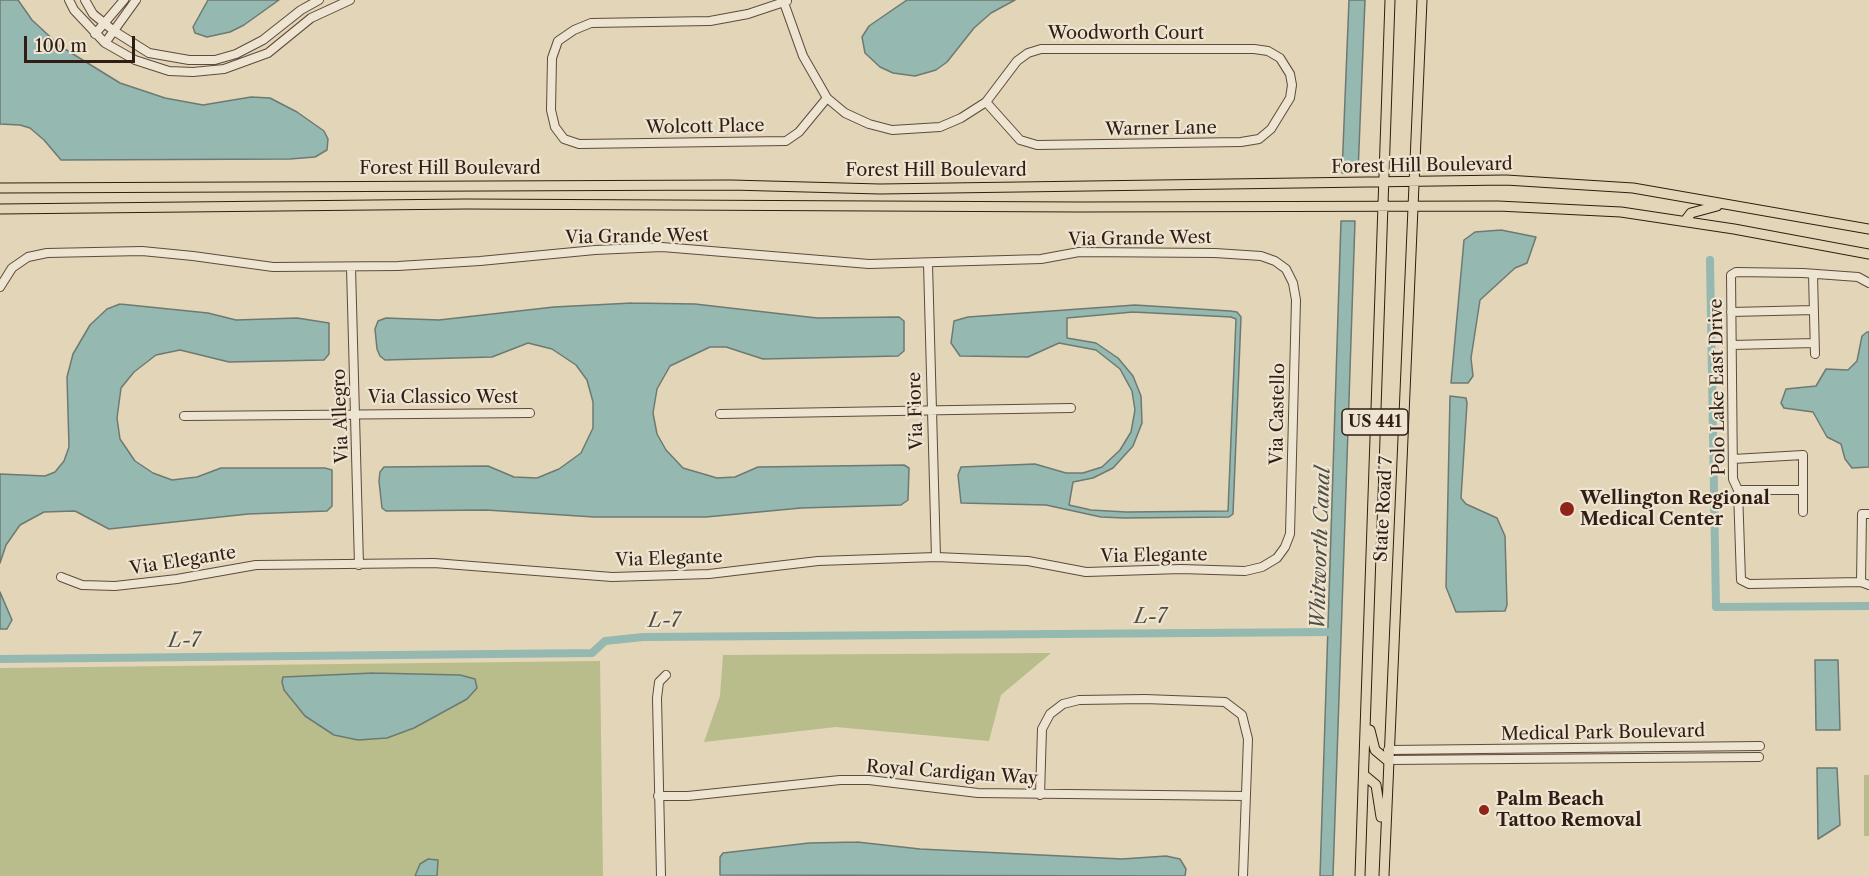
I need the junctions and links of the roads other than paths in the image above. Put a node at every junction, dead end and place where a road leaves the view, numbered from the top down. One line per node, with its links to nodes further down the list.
1 (69, 0): 12 (street)
2 (85, 0): 10 (street)
3 (124, 0): 10 (street)
4 (136, 0): 11 (street)
5 (319, 0): 11 (street)
6 (350, 0): 13 (street)
7 (785, 0): 15 (street, Woodworth Court); 15 (street, Wolcott Place)
8 (1390, 0): 18 (main road, State Road 7 / US 441)
9 (1422, 0): 17 (main road, State Road 7 / US 441)
10 (103, 22): 11 (street); 12 (street)
11 (114, 31): 13 (street)
12 (95, 34): 13 (street)
13 (105, 43)
14 (1280, 58): 16 (street, Woodworth Court); 16 (street, Warner Lane)
15 (827, 98): 16 (street, Woodworth Court)
16 (986, 102)
17 (1414, 181): 18 (main road, Forest Hill Boulevard); 20 (main road, Forest Hill Boulevard); 22 (main road, State Road 7 / US 441)
18 (1382, 182): 19 (main road, Forest Hill Boulevard); 21 (main road, State Road 7 / US 441)
19 (0, 188)
20 (1722, 205): 24 (main road); 25 (main road, Forest Hill Boulevard)
21 (1381, 206): 22 (main road, Forest Hill Boulevard); 23 (main road, Forest Hill Boulevard); 55 (main road, State Road 7 / US 441)
22 (1413, 207): 24 (main road, Forest Hill Boulevard); 58 (main road, State Road 7 / US 441)
23 (0, 209)
24 (1685, 221): 26 (main road, Forest Hill Boulevard)
25 (1869, 229)
26 (1869, 254)
27 (928, 264): 28 (street, Via Grande West); 29 (street, Via Grande West); 39 (street, Via Fiore)
28 (351, 267): 32 (street, Via Grande West); 40 (street, Via Allegro)
29 (1286, 269): 50 (street, Via Castello)
30 (1813, 274): 31 (street, Polo Lake East Drive); 33 (street); 34 (street, Polo Lake East Drive)
31 (1869, 283)
32 (0, 287)
33 (1814, 310): 34 (street); 35 (street)
34 (1731, 312): 36 (street, Polo Lake East Drive)
35 (1814, 343): 36 (street); 37 (street)
36 (1732, 345): 44 (street, Polo Lake East Drive)
37 (1815, 354)
38 (1071, 408): 39 (street)
39 (930, 409): 42 (street); 49 (street, Via Fiore)
40 (356, 413): 41 (street, Via Classico West); 43 (street, Via Classico West); 51 (street, Via Allegro)
41 (530, 413)
42 (720, 414)
43 (184, 416)
44 (1733, 459): 45 (street, Polo Lake East Drive); 46 (street)
45 (1738, 490): 46 (street); 53 (street, Polo Lake East Drive)
46 (1803, 490): 47 (street)
47 (1803, 512)
48 (1869, 514): 53 (street)
49 (936, 557): 50 (street, Via Elegante); 51 (street, Via Elegante)
50 (1277, 558)
51 (359, 565): 52 (street, Via Elegante)
52 (61, 577)
53 (1865, 583)
54 (666, 675): 64 (street)
55 (1366, 695): 60 (main road); 62 (main road, State Road 7 / US 441)
56 (1760, 746): 57 (street, Medical Park Boulevard)
57 (1446, 749): 58 (street, Medical Park Boulevard); 61 (street)
58 (1388, 750): 60 (main road, State Road 7 / US 441)
59 (1759, 757): 61 (street, Medical Park Boulevard)
60 (1388, 760): 61 (street, Medical Park Boulevard); 66 (main road, State Road 7 / US 441)
61 (1446, 760)
62 (1364, 775): 66 (main road); 69 (main road, State Road 7 / US 441)
63 (1040, 795): 64 (street, Royal Cardigan Way); 65 (street, Royal Cardigan Way); 65 (street)
64 (657, 796): 67 (street)
65 (1246, 796): 68 (street)
66 (1384, 861): 70 (main road, State Road 7 / US 441)
67 (661, 876)
68 (1243, 876)
69 (1360, 876)
70 (1384, 876)

